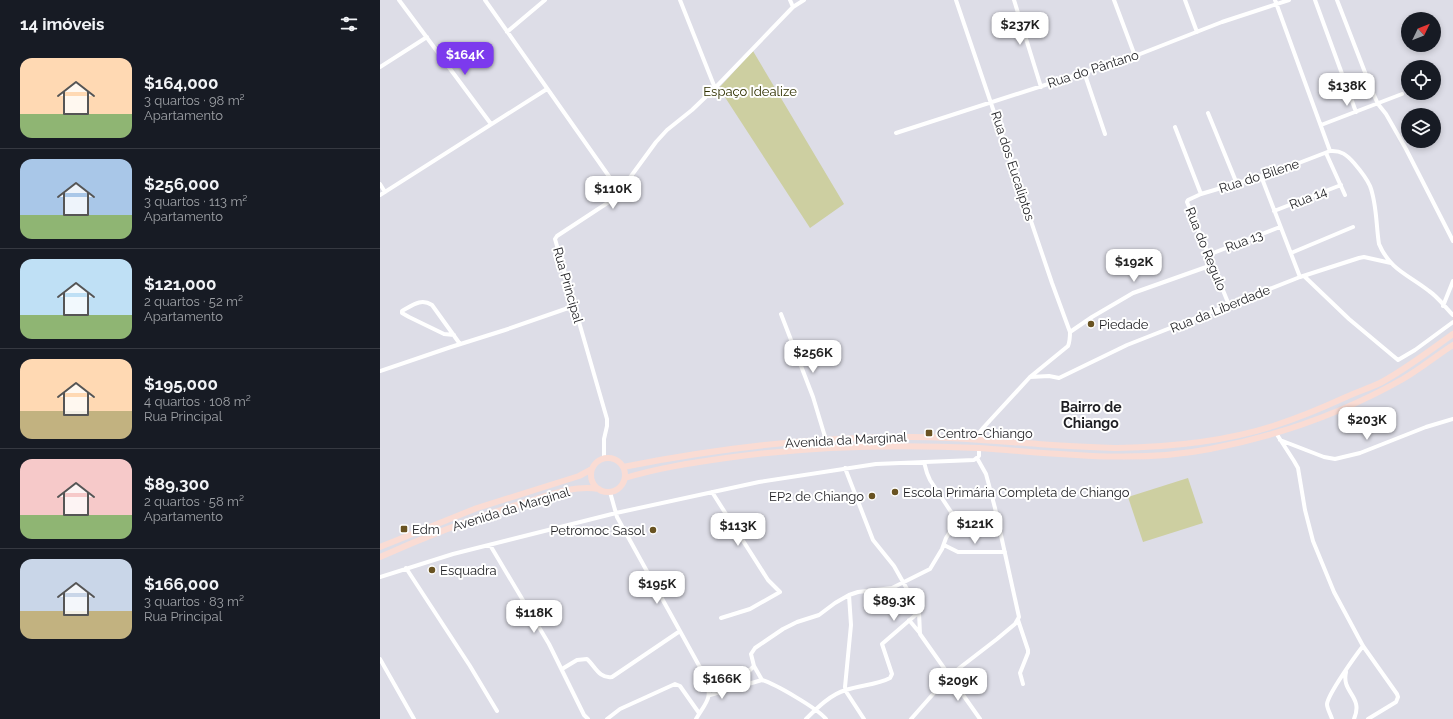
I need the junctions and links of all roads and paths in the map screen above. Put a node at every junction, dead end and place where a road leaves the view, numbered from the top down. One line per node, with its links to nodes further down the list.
1 (399, 0): 18 (street)
2 (485, 0): 16 (street)
3 (546, 0): 16 (street)
4 (680, 0): 23 (street)
5 (790, 0): 15 (street)
6 (804, 0): 15 (street, Rua Principal)
7 (957, 0): 26 (street, Rua dos Eucaliptos)
8 (1014, 0): 22 (street)
9 (1116, 0): 19 (street)
10 (1185, 0): 17 (street)
11 (1289, 0): 14 (street, Rua do Pântano)
12 (1315, 0): 28 (street)
13 (1337, 0): 27 (street)
14 (1276, 2): 17 (street, Rua do Pântano); 31 (street)
15 (792, 6): 23 (street, Rua Principal)
16 (507, 32): 24 (street)
17 (1197, 32): 19 (street, Rua do Pântano)
18 (426, 37): 20 (street); 30 (street)
19 (1135, 56): 21 (street, Rua do Pântano)
20 (380, 67)
21 (1084, 72): 22 (street, Rua do Pântano); 34 (street)
22 (1041, 87): 26 (street, Rua do Pântano)
23 (715, 88): 41 (street, Rua Principal)
24 (547, 89): 30 (street); 41 (street)
25 (1401, 94): 27 (street)
26 (992, 102): 33 (street, Rua do Pântano); 62 (street, Rua dos Eucaliptos)
27 (1378, 104): 28 (street); 49 (street)
28 (1356, 112): 31 (street)
29 (1208, 113): 38 (street)
30 (491, 124): 40 (street)
31 (1321, 125): 35 (street)
32 (1175, 127): 42 (street)
33 (896, 133)
34 (1105, 134)
35 (1328, 152): 36 (street, Rua do Bilene); 39 (street); 52 (street)
36 (1261, 176): 38 (street, Rua do Bilene); 46 (street)
37 (380, 184): 40 (street)
38 (1237, 184): 42 (street, Rua do Bilene)
39 (1341, 185): 44 (street); 46 (street, Rua 14)
40 (385, 192): 43 (street)
41 (620, 192): 57 (street, Rua Principal)
42 (1201, 194): 45 (street, Rua do Bilene)
43 (380, 195)
44 (1345, 195)
45 (1188, 200): 51 (street, Rua do Regulo)
46 (1274, 211): 47 (street)
47 (1280, 227): 50 (street); 51 (street, Rua 13)
48 (1353, 227): 50 (street)
49 (1453, 241)
50 (1291, 253): 54 (street)
51 (1208, 255): 53 (street, Rua do Regulo)
52 (1391, 263): 54 (street, Rua da Liberdade); 58 (street)
53 (1212, 265): 56 (street, Rua do Regulo); 62 (street)
54 (1302, 277): 56 (street, Rua da Liberdade); 61 (street)
55 (1453, 281): 58 (street)
56 (1229, 305): 68 (street, Rua da Liberdade)
57 (574, 306): 65 (street); 76 (street, Rua Principal)
58 (1444, 306): 60 (street)
59 (781, 314): 72 (street)
60 (1453, 316)
61 (1453, 322)
62 (1070, 332): 68 (street)
63 (1453, 334): 71 (main road, Avenida da Marginal)
64 (454, 335): 64 (street); 65 (street)
65 (460, 344): 67 (street)
66 (1453, 345): 70 (main road, Avenida da Marginal)
67 (380, 370)
68 (1030, 377): 71 (street)
69 (1453, 418): 73 (street)
70 (1276, 433): 73 (street); 74 (main road, Avenida da Marginal)
71 (977, 439): 72 (main road, Avenida da Marginal)
72 (826, 440): 78 (main road, Avenida da Marginal)
73 (1280, 440): 101 (street)
74 (979, 448): 75 (street); 81 (main road, Avenida da Marginal)
75 (977, 458): 77 (street); 89 (street)
76 (604, 459): 78 (main road); 80 (main road)
77 (924, 462): 79 (street); 87 (street)
78 (623, 467): 81 (main road)
79 (845, 468): 84 (street); 93 (street)
80 (592, 469): 82 (main road); 88 (main road, Avenida da Marginal)
81 (625, 478): 83 (main road)
82 (599, 490): 83 (main road); 90 (main road, Avenida da Marginal)
83 (610, 492): 85 (street)
84 (712, 492): 85 (street); 96 (street)
85 (616, 513): 86 (street); 99 (street)
86 (490, 545): 91 (street); 104 (street)
87 (944, 545): 89 (street); 93 (street)
88 (380, 547)
89 (1005, 552): 98 (street)
90 (380, 557)
91 (406, 568): 92 (street); 113 (street)
92 (380, 577)
93 (904, 582): 94 (street); 95 (street)
94 (849, 595): 103 (street); 110 (street)
95 (919, 612): 97 (street); 100 (street)
96 (721, 618)
97 (909, 620): 100 (street); 110 (street)
98 (1018, 620): 106 (street); 108 (street)
99 (680, 631): 104 (street); 111 (street)
100 (920, 634): 106 (street)
101 (1363, 646): 105 (street); 126 (street)
102 (380, 659): 115 (street)
103 (754, 666): 107 (street); 109 (street)
104 (562, 669): 116 (street)
105 (1346, 670): 124 (street); 125 (street)
106 (949, 676): 122 (street); 123 (street)
107 (762, 680): 109 (street); 112 (street)
108 (1023, 684)
109 (730, 689): 111 (street)
110 (845, 690): 112 (street); 121 (street)
111 (710, 695): 114 (street)
112 (816, 710): 119 (street); 120 (street)
113 (497, 711)
114 (699, 713): 117 (street); 118 (street)
115 (414, 719)
116 (586, 719)
117 (607, 719)
118 (696, 719)
119 (806, 719)
120 (826, 719)
121 (864, 719)
122 (911, 719)
123 (980, 719)
124 (1332, 719)
125 (1354, 719)
126 (1368, 719)

